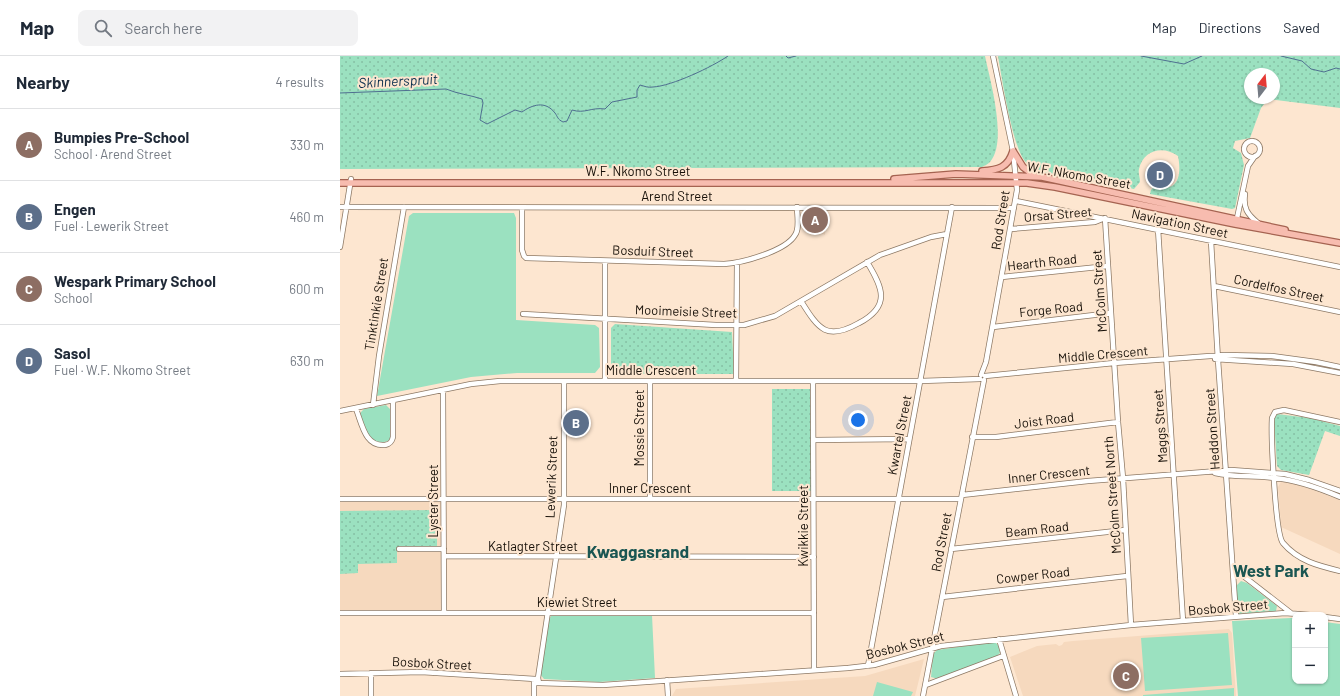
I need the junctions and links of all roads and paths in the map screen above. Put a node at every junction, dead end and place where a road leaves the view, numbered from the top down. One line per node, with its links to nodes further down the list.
1 (993, 56): 2 (street, Rod Street)
2 (1013, 151): 6 (main road); 8 (street, Rod Street); 9 (main road)
3 (1246, 155): 4 (street); 4 (street); 5 (street)
4 (1255, 156): 5 (street)
5 (1248, 166): 7 (street)
6 (956, 174): 8 (main road, W.F. Nkomo Street); 12 (main road, W.F. Nkomo Street)
7 (1246, 174): 24 (street); 25 (street)
8 (1016, 175): 9 (main road, W.F. Nkomo Street); 14 (street, Rod Street)
9 (1038, 177): 24 (main road, W.F. Nkomo Street)
10 (340, 179): 11 (main road, W.F. Nkomo Street)
11 (351, 181): 12 (main road, W.F. Nkomo Street); 13 (main road, W.F. Nkomo Street); 17 (street)
12 (857, 182): 14 (main road, W.F. Nkomo Street)
13 (340, 183)
14 (1017, 183): 15 (street, Rod Street); 24 (main road, W.F. Nkomo Street)
15 (1016, 201): 22 (street, Rod Street); 23 (street, Navigation Street)
16 (340, 207): 17 (street, Arend Street)
17 (347, 207): 18 (street, Arend Street); 31 (street)
18 (404, 207): 21 (street, Arend Street); 62 (street, Tinktinkie Street)
19 (797, 207): 20 (street, Arend Street); 21 (street, Arend Street); 34 (street, Bosduif Street)
20 (952, 207): 22 (street, Arend Street); 28 (street, Kwartel Street)
21 (522, 208): 32 (street, Bosduif Street)
22 (1014, 208): 27 (street, Rod Street)
23 (1106, 218): 26 (street, Navigation Street); 27 (street, Orsat Street); 35 (street, McColm Street)
24 (1236, 221): 25 (main road, W.F. Nkomo Street); 30 (main road, W.F. Nkomo Street)
25 (1258, 223): 30 (main road, W.F. Nkomo Street)
26 (1158, 229): 29 (street, Navigation Street); 47 (street, Maggs Street)
27 (1011, 230): 37 (street, Rod Street)
28 (947, 234): 33 (street, Mooimeisie Street); 59 (street, Kwartel Street)
29 (1212, 241): 36 (street, Navigation Street); 38 (street, Heddon Street)
30 (1340, 243)
31 (340, 247)
32 (605, 261): 34 (street, Bosduif Street); 43 (street)
33 (867, 262): 39 (street, Mooimeisie Street); 39 (street)
34 (737, 263): 44 (street)
35 (1108, 266): 37 (street, Hearth Road); 41 (street, McColm Street)
36 (1340, 267)
37 (1002, 278): 45 (street, Rod Street)
38 (1214, 286): 40 (street, Cordelfos Street); 46 (street, Heddon Street)
39 (801, 301): 44 (street, Mooimeisie Street)
40 (1340, 312)
41 (1111, 313): 45 (street, Forge Road); 49 (street, McColm Street)
42 (523, 314): 43 (street, Mooimeisie Street)
43 (605, 319): 44 (street, Mooimeisie Street); 55 (street)
44 (736, 325): 57 (street)
45 (992, 327): 53 (street, Rod Street)
46 (1218, 358): 47 (street, Middle Crescent); 48 (street, Middle Crescent); 50 (street, Heddon Street); 51 (street, Middle Crescent)
47 (1166, 360): 49 (street, Middle Crescent); 73 (street, Maggs Street)
48 (1230, 361): 50 (street); 52 (street, Middle Crescent)
49 (1114, 363): 53 (street, Middle Crescent); 65 (street, McColm Street North)
50 (1218, 367): 70 (street, Heddon Street)
51 (1340, 368)
52 (1340, 373)
53 (983, 377): 59 (street, Middle Crescent); 67 (street, Rod Street)
54 (564, 381): 55 (street, Middle Crescent); 60 (street, Middle Crescent); 80 (street, Lewerik Street)
55 (605, 381): 56 (street, Middle Crescent)
56 (650, 381): 57 (street, Middle Crescent); 81 (street, Mossie Street)
57 (736, 381): 58 (street, Middle Crescent)
58 (813, 381): 59 (street, Middle Crescent); 69 (street, Kwikkie Street)
59 (921, 381): 68 (street, Kwartel Street)
60 (443, 390): 61 (street, Middle Crescent); 83 (street, Lyster Street)
61 (394, 401): 62 (street, Middle Crescent); 63 (street)
62 (373, 405): 63 (street, Middle Crescent)
63 (356, 409): 64 (street, Middle Crescent)
64 (340, 411)
65 (1118, 422): 67 (street, Joist Road); 75 (street, McColm Street North)
66 (1340, 422): 71 (street)
67 (972, 437): 78 (street, Rod Street)
68 (909, 439): 69 (street); 85 (street, Kwartel Street)
69 (813, 440): 84 (street, Kwikkie Street)
70 (1226, 470): 71 (street, Inner Crescent); 72 (street, Inner Crescent); 74 (street, Heddon Street)
71 (1274, 472): 76 (street); 77 (street, Inner Crescent)
72 (1212, 473): 73 (street, Inner Crescent); 74 (street, Inner Crescent)
73 (1175, 474): 75 (street, Inner Crescent); 105 (street, Maggs Street)
74 (1226, 476): 76 (street, Inner Crescent); 93 (street, Heddon Street)
75 (1123, 478): 78 (street, Inner Crescent); 86 (street, McColm Street North)
76 (1274, 478): 79 (street, Inner Crescent); 94 (street)
77 (1340, 491)
78 (961, 497): 85 (street, Inner Crescent); 89 (street, Rod Street)
79 (1340, 497)
80 (564, 498): 81 (street, Inner Crescent); 83 (street, Inner Crescent); 91 (street, Lewerik Street)
81 (650, 498): 84 (street, Inner Crescent)
82 (340, 499): 83 (street, Inner Crescent)
83 (444, 499): 88 (street, Lyster Street)
84 (814, 499): 85 (street, Inner Crescent); 92 (street, Kwikkie Street)
85 (899, 499): 110 (street, Kwartel Street)
86 (1125, 530): 89 (street, Beam Road); 95 (street, McColm Street North)
87 (400, 549): 88 (street)
88 (444, 549): 90 (street, Lyster Street)
89 (951, 549): 96 (street, Rod Street)
90 (444, 556): 91 (street, Katlagter Street); 97 (street, Lyster Street)
91 (556, 557): 92 (street, Katlagter Street); 100 (street, Lewerik Street)
92 (814, 557): 101 (street, Kwikkie Street)
93 (1233, 568): 98 (street); 102 (street, Heddon Street)
94 (1340, 571)
95 (1128, 576): 96 (street, Cowper Road); 106 (street, McColm Street North)
96 (942, 597): 108 (street, Rod Street)
97 (444, 612): 99 (street, Kiewiet Street); 100 (street, Kiewiet Street)
98 (1291, 612): 102 (street, Bosbok Street)
99 (340, 613)
100 (547, 613): 101 (street, Kiewiet Street); 115 (street, Lewerik Street)
101 (814, 613): 111 (street, Kwikkie Street)
102 (1236, 616): 105 (street, Bosbok Street)
103 (1328, 617): 104 (street)
104 (1340, 619)
105 (1183, 621): 106 (street, Bosbok Street)
106 (1131, 625): 107 (street, Bosbok Street)
107 (999, 639): 108 (street, Bosbok Street); 109 (street)
108 (932, 649): 110 (street, Bosbok Street); 116 (street, Rod Street)
109 (1003, 656): 116 (street); 121 (street)
110 (868, 666): 111 (street, Bosbok Street)
111 (814, 670): 114 (street, Bosbok Street)
112 (371, 673): 113 (street, Bosbok Street); 115 (street, Bosbok Street); 117 (street)
113 (340, 674)
114 (667, 680): 115 (street, Bosbok Street); 119 (street)
115 (537, 681): 118 (street, Lewerik Street)
116 (926, 685): 120 (street, Rod Street)
117 (371, 696)
118 (534, 696)
119 (668, 696)
120 (923, 696)
121 (1016, 696)

